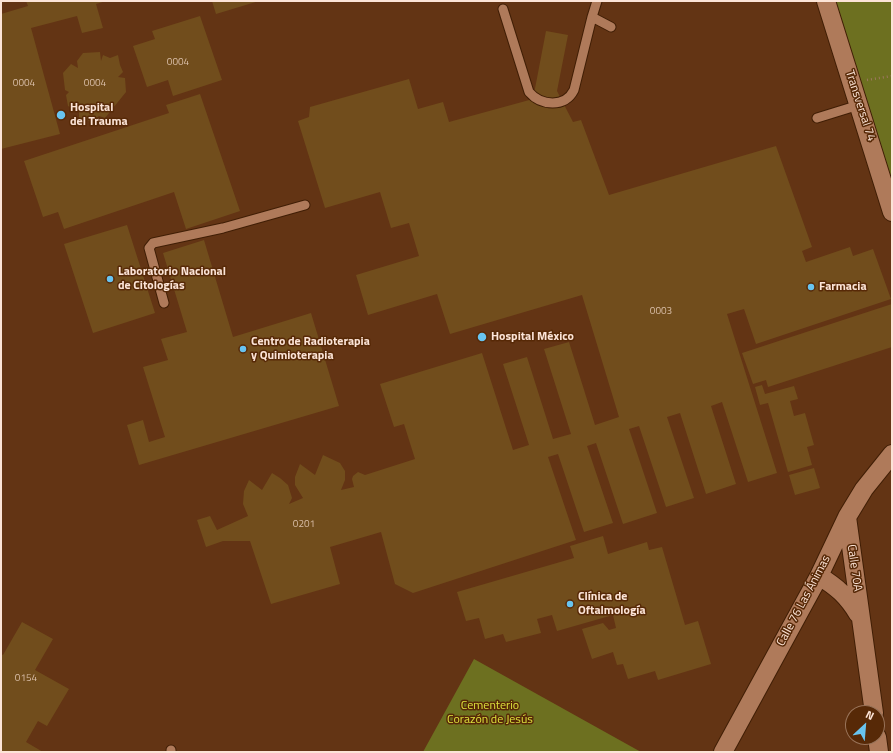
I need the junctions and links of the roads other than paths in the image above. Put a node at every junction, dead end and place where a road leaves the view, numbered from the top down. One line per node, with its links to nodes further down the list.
1 (597, 1): 4 (lane)
2 (826, 1): 6 (street, Transversal 74)
3 (503, 9): 4 (lane)
4 (592, 17): 5 (lane)
5 (611, 27)
6 (859, 105): 7 (lane); 8 (street, Transversal 74)
7 (817, 118)
8 (888, 180): 10 (street, Transversal 74)
9 (305, 205): 11 (lane)
10 (892, 212)
11 (164, 303)
12 (892, 454): 13 (street, Calle 76 Las Ánimas)
13 (847, 517): 14 (street, Calle 76 Las Ánimas); 15 (street, Calle 70A)
14 (819, 576): 15 (street, Calle 70A); 17 (street, Calle 76 Las Ánimas)
15 (861, 618): 16 (street, Calle 70A)
16 (873, 705)
17 (723, 752)

